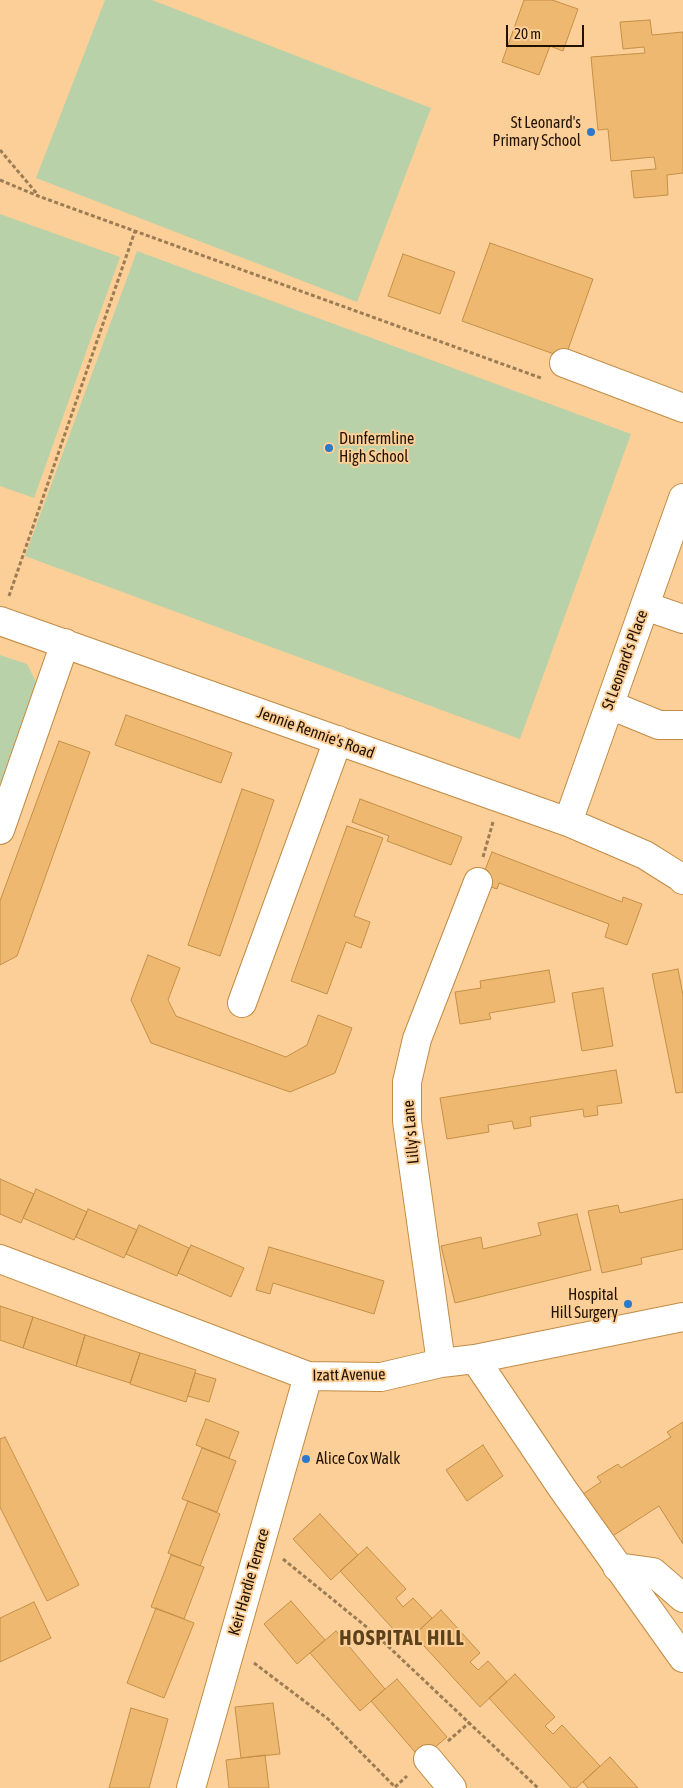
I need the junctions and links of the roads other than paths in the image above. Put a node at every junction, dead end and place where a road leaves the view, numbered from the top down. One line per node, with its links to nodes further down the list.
1 (555, 371): 2 (street)
2 (683, 408)
3 (683, 498): 4 (street, St Leonard's Place)
4 (645, 606): 5 (street); 8 (street, St Leonard's Place)
5 (683, 619)
6 (0, 621): 7 (street, Jennie Rennie's Road)
7 (65, 643): 10 (street, Jennie Rennie's Road); 12 (street)
8 (610, 705): 9 (street); 11 (street, St Leonard's Place)
9 (683, 725)
10 (338, 740): 11 (street, Jennie Rennie's Road); 15 (street)
11 (568, 822): 13 (street, Jennie Rennie's Road)
12 (0, 830)
13 (683, 880)
14 (478, 882): 19 (street, Lilly's Lane)
15 (242, 1003)
16 (0, 1259): 20 (street, Izatt Avenue)
17 (683, 1317): 18 (street, Izatt Avenue)
18 (475, 1359): 19 (street, Izatt Avenue); 21 (street)
19 (441, 1363): 20 (street, Izatt Avenue)
20 (308, 1376): 25 (street, Keir Hardie Terrace)
21 (618, 1567): 22 (street); 23 (street)
22 (683, 1598)
23 (683, 1658)
24 (428, 1759): 26 (street)
25 (191, 1788)
26 (452, 1788)

